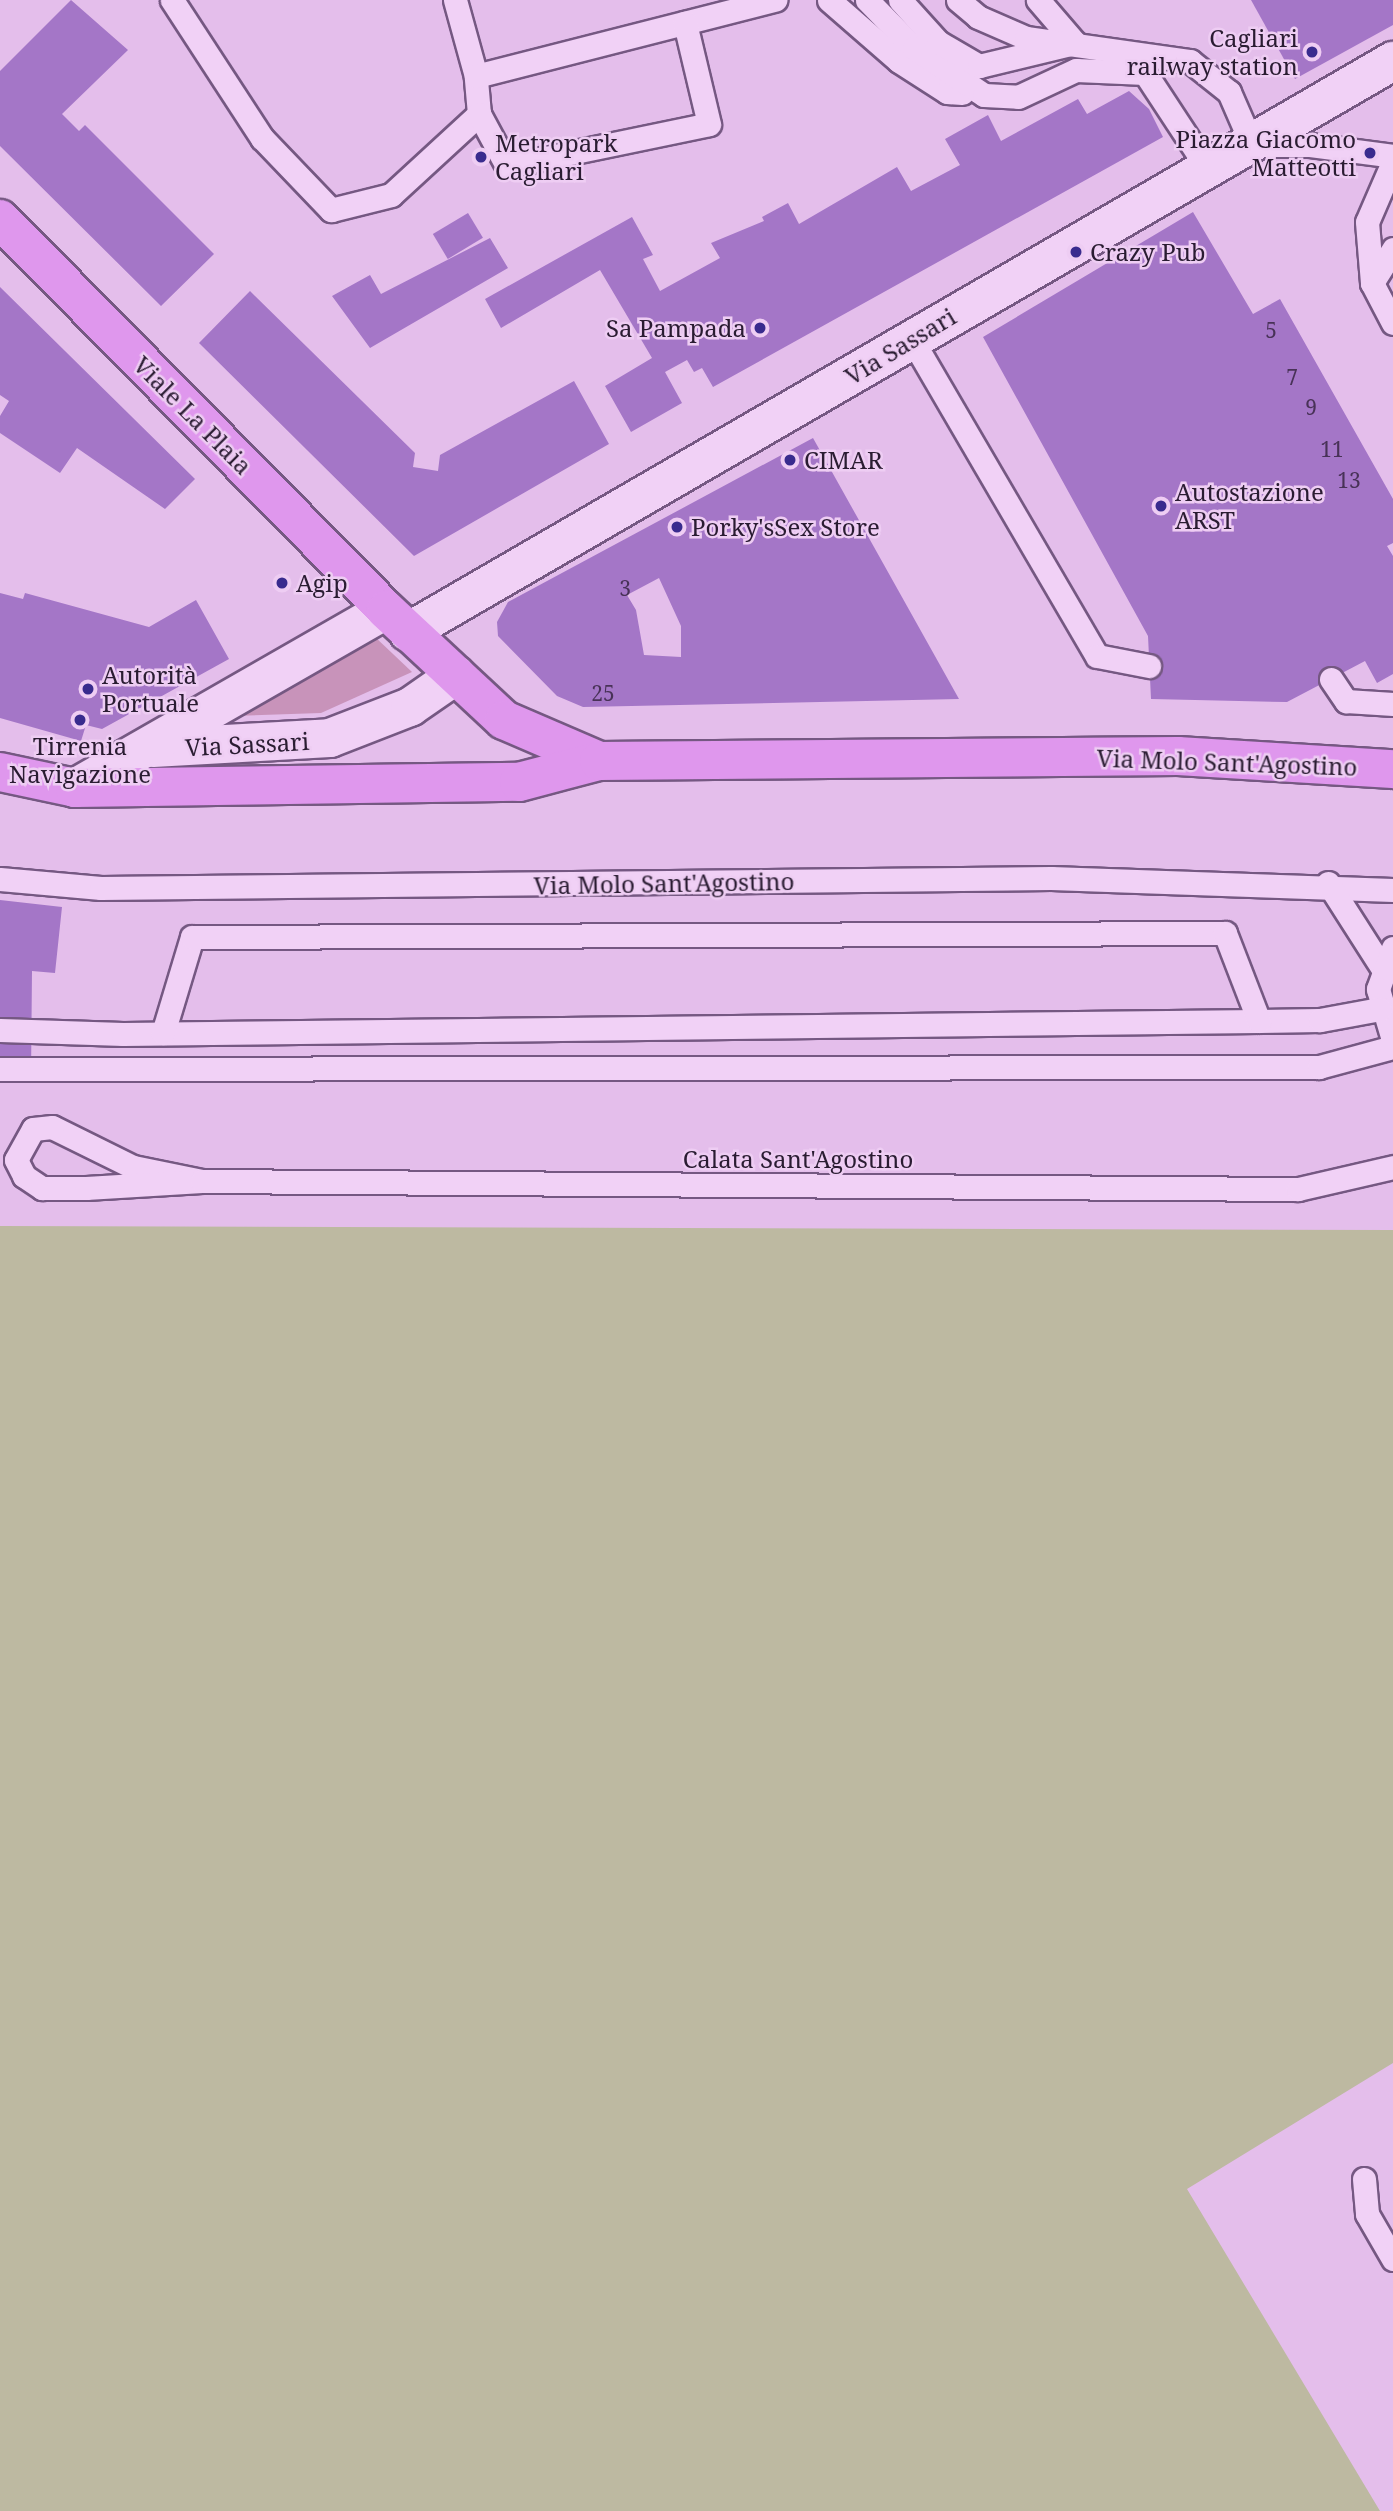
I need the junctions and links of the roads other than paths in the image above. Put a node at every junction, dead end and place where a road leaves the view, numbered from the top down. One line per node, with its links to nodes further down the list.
1 (172, 0): 14 (lane)
2 (455, 0): 12 (lane)
3 (775, 0): 9 (lane)
4 (829, 0): 13 (lane)
5 (867, 0): 13 (lane)
6 (900, 0): 10 (lane)
7 (958, 0): 10 (lane)
8 (1038, 0): 10 (lane)
9 (685, 23): 12 (lane); 14 (lane)
10 (1076, 43): 15 (lane)
11 (1393, 61): 15 (street, Via Sassari)
12 (477, 76): 14 (lane)
13 (984, 95): 18 (lane)
14 (479, 114)
15 (1252, 145): 16 (lane); 18 (street, Via Sassari)
16 (1393, 156)
17 (1393, 162): 22 (lane)
18 (1208, 169): 24 (street, Via Sassari)
19 (0, 219): 25 (main road, Viale La Plaia)
20 (1393, 248): 22 (lane)
21 (1393, 269): 22 (lane)
22 (1372, 283): 23 (lane)
23 (1393, 323)
24 (911, 338): 25 (street, Via Sassari); 26 (lane)
25 (397, 621): 27 (main road, Via Molo Sant'Agostino); 30 (street, Via Sassari)
26 (1149, 666)
27 (456, 675): 30 (street, Via Sassari); 31 (main road, Via Molo Sant'Agostino)
28 (1331, 679): 29 (lane)
29 (1393, 704)
30 (148, 749): 34 (street, Via Sassari)
31 (599, 761): 32 (main road, Via Molo Sant'Agostino); 34 (main road, Via Molo Sant'Agostino)
32 (1393, 769)
33 (0, 772): 34 (main road, Via Molo Sant'Agostino)
34 (75, 788)
35 (0, 879): 36 (lane, Via Molo Sant'Agostino)
36 (1328, 883): 37 (lane, Via Molo Sant'Agostino); 39 (lane)
37 (1393, 890)
38 (1393, 948): 39 (lane)
39 (1382, 969): 40 (lane)
40 (1380, 1009): 41 (lane); 44 (lane)
41 (1259, 1021): 43 (lane); 43 (lane)
42 (0, 1030): 43 (lane)
43 (163, 1033)
44 (1393, 1040)
45 (1393, 1047): 46 (lane)
46 (0, 1069)
47 (1392, 1167): 48 (lane, Calata Sant'Agostino)
48 (202, 1181): 48 (lane, Calata Sant'Agostino)
49 (1364, 2179): 50 (lane)
50 (1393, 2259)

